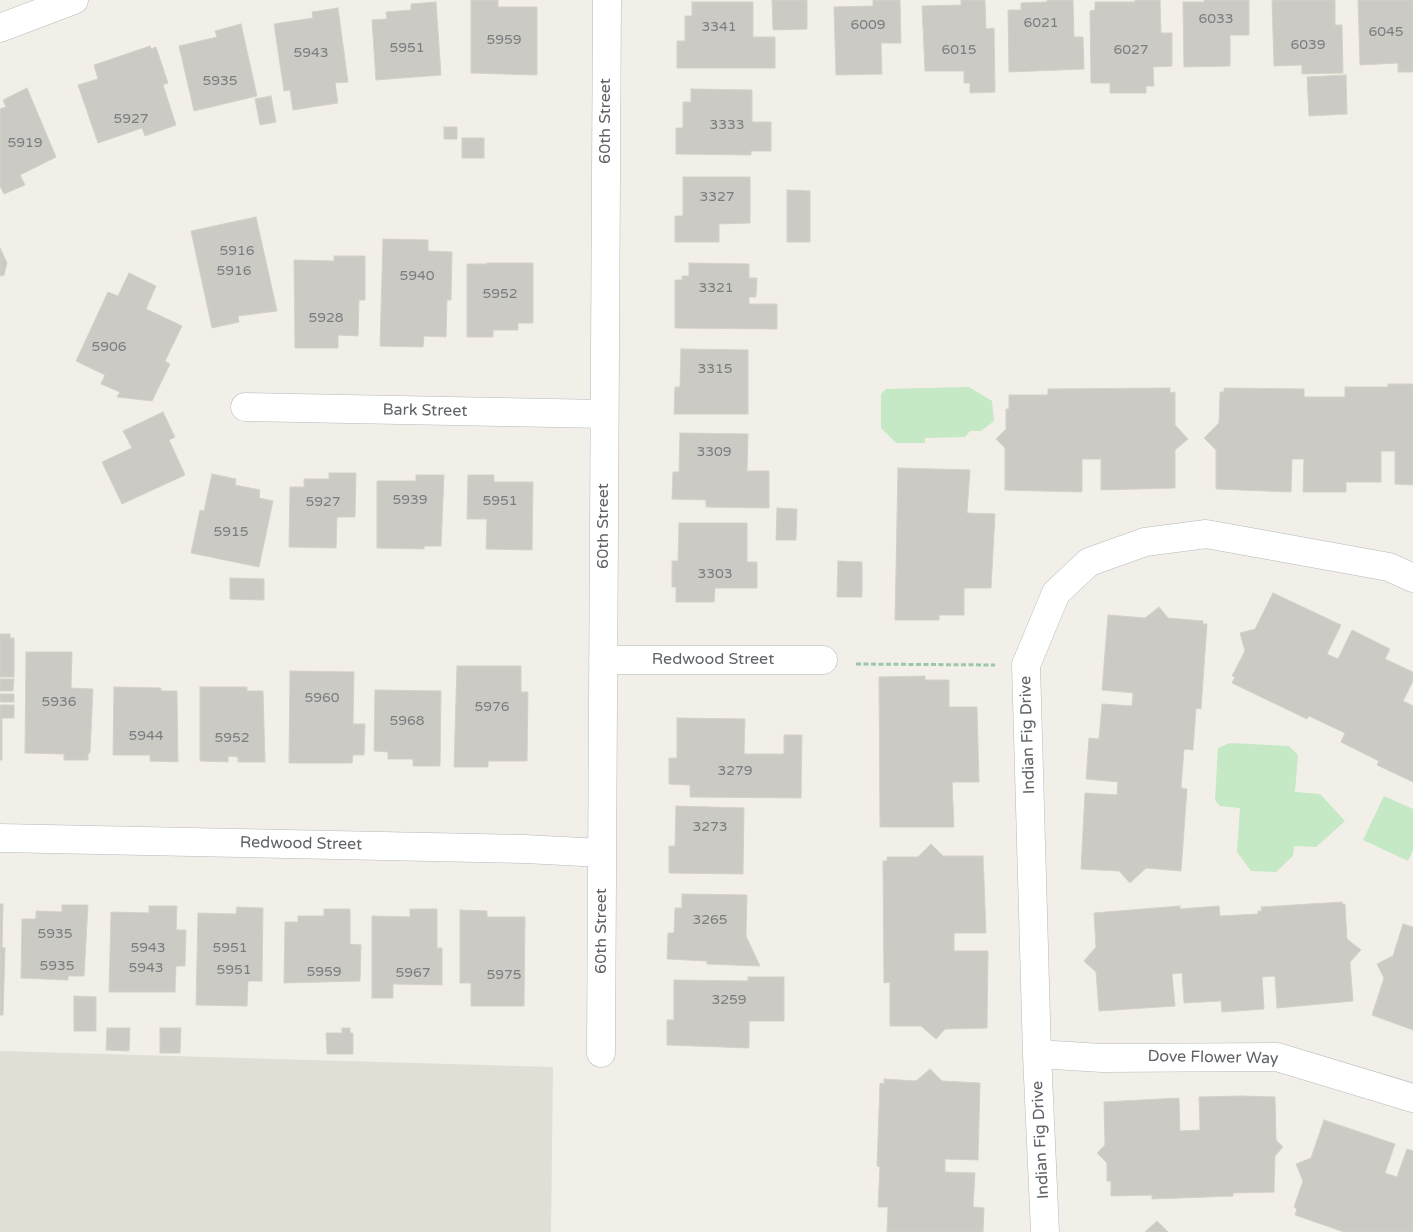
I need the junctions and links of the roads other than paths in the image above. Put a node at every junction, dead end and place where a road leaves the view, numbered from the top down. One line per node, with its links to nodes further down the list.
1 (74, 0): 3 (street)
2 (607, 0): 5 (street, 60th Street)
3 (0, 28)
4 (245, 407): 5 (street, Bark Street)
5 (604, 414): 7 (street, 60th Street)
6 (1413, 578): 12 (street, Indian Fig Drive)
7 (603, 660): 8 (street, Redwood Street); 10 (street, 60th Street)
8 (823, 660)
9 (0, 838): 10 (street, Redwood Street)
10 (602, 854): 11 (street, 60th Street)
11 (601, 1053)
12 (1037, 1054): 13 (street, Dove Flower Way); 14 (street, Indian Fig Drive)
13 (1413, 1098)
14 (1045, 1232)

